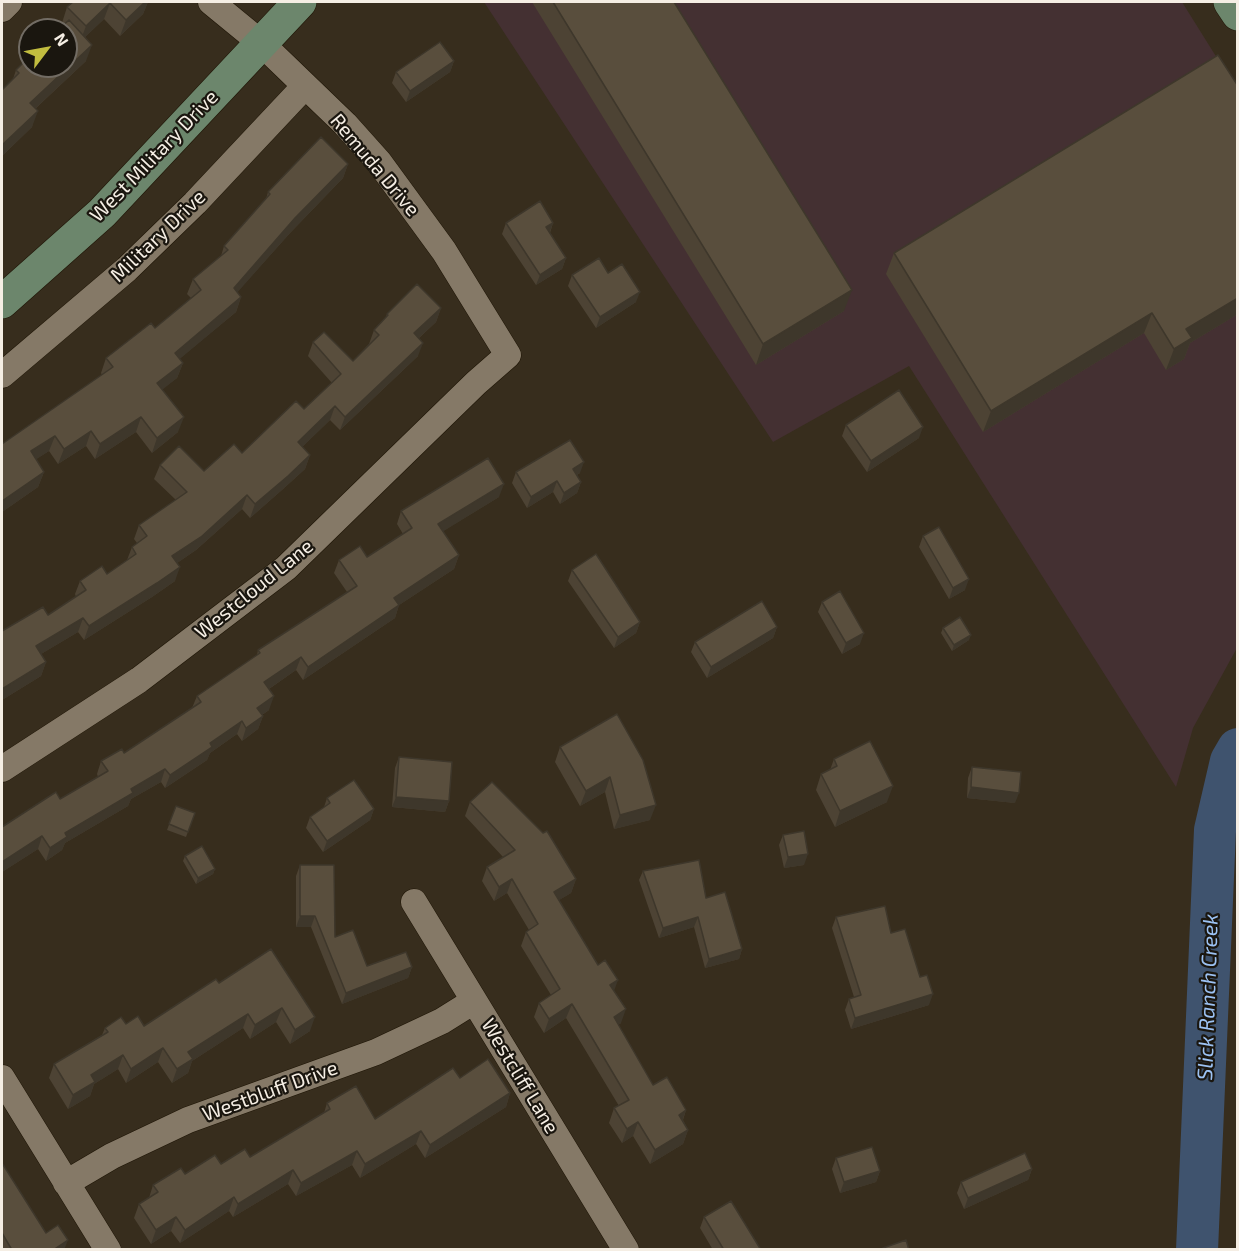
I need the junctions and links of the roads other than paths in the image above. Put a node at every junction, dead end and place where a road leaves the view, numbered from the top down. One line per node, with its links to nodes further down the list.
1 (9, 2): 5 (street)
2 (211, 2): 7 (street, Remuda Drive)
3 (300, 2): 7 (main road, West Military Drive)
4 (1230, 2): 6 (main road)
5 (2, 9)
6 (1238, 14)
7 (261, 43): 8 (street, Remuda Drive); 9 (main road, West Military Drive)
8 (305, 86): 10 (street, Remuda Drive); 11 (street, Military Drive)
9 (2, 302)
10 (508, 355): 12 (street, Westcloud Lane)
11 (2, 375)
12 (2, 769)
13 (414, 902): 14 (street, Westcliff Lane)
14 (474, 1001): 16 (street, Westbluff Drive); 18 (street, Westcliff Lane)
15 (2, 1078): 16 (street)
16 (66, 1183): 17 (street)
17 (108, 1250)
18 (626, 1250)

